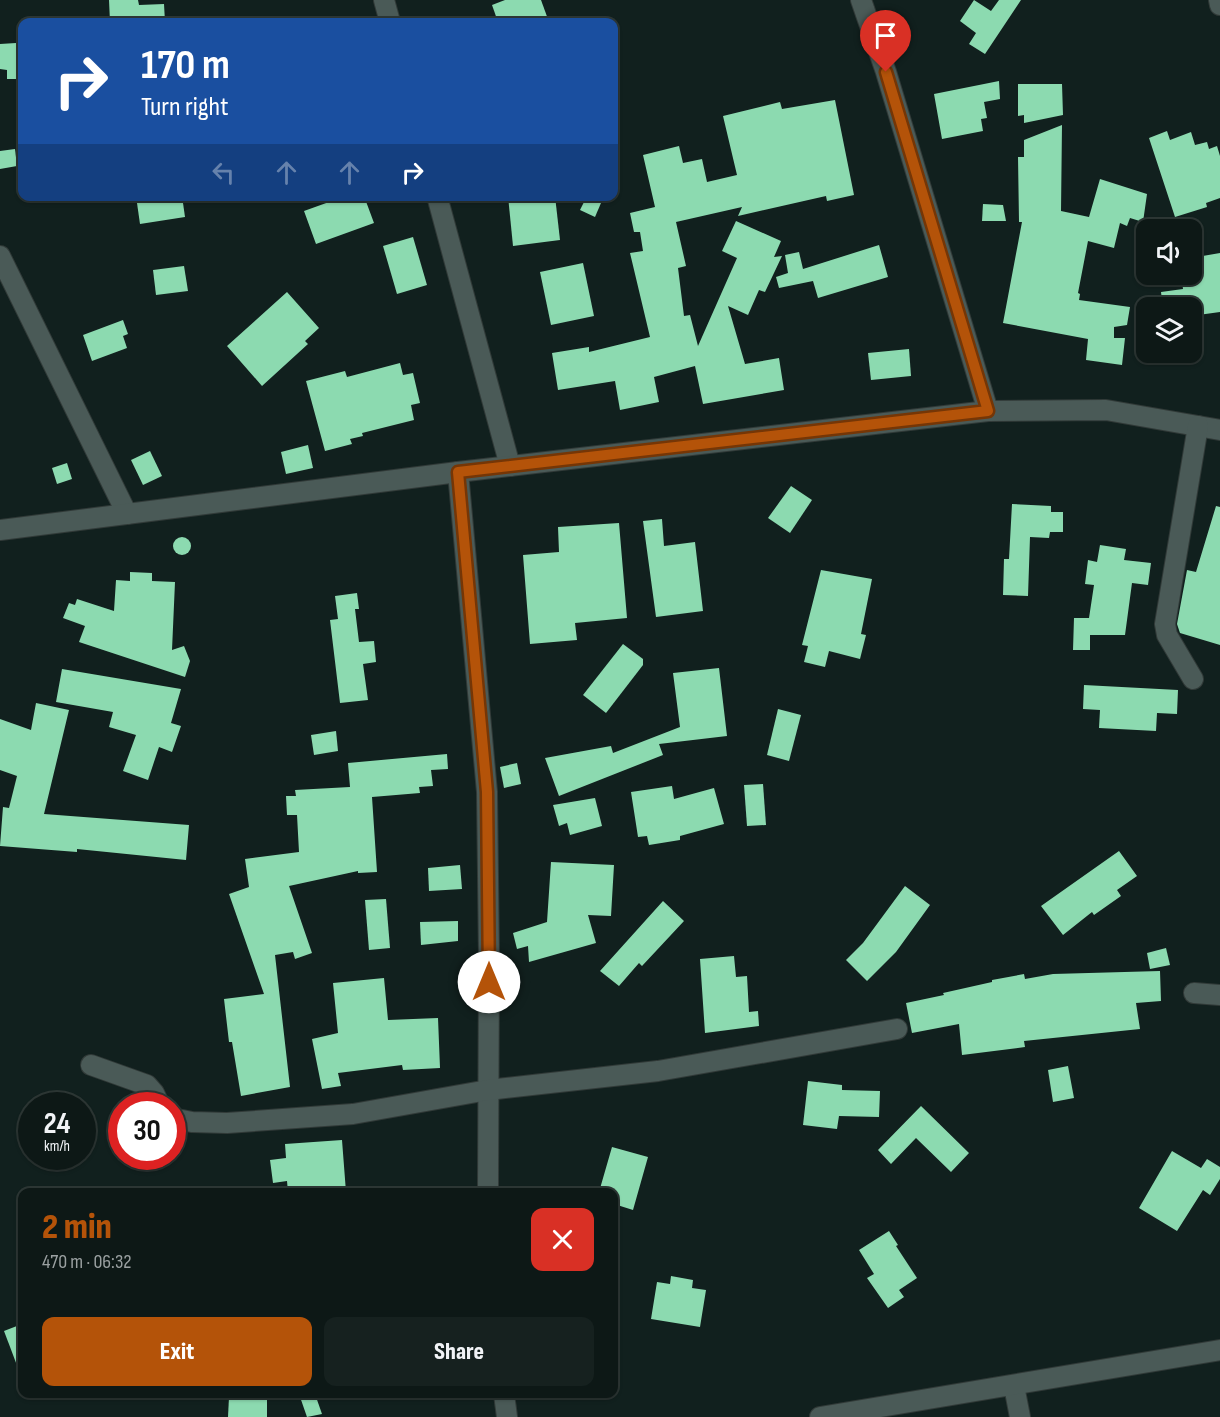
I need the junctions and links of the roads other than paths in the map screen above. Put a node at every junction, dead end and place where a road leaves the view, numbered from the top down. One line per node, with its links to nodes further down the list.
1 (384, 0): 5 (street)
2 (861, 0): 8 (street)
3 (1218, 0): 4 (street)
4 (1220, 5)
5 (389, 18)
6 (438, 201): 11 (street)
7 (0, 256): 13 (street)
8 (988, 411): 9 (street); 11 (street)
9 (1198, 426): 10 (street); 15 (street)
10 (1220, 430)
11 (510, 466): 12 (street)
12 (458, 472): 13 (street); 20 (street)
13 (127, 514): 14 (street)
14 (0, 530)
15 (1193, 679)
16 (1194, 993): 17 (street)
17 (1220, 995)
18 (897, 1029): 20 (street)
19 (91, 1065): 21 (street)
20 (488, 1090): 22 (street); 23 (street)
21 (153, 1092)
22 (186, 1121)
23 (488, 1188)
24 (1220, 1350): 25 (street)
25 (1014, 1386): 28 (street); 29 (street)
26 (505, 1398): 27 (street)
27 (507, 1417)
28 (820, 1417)
29 (1020, 1417)

